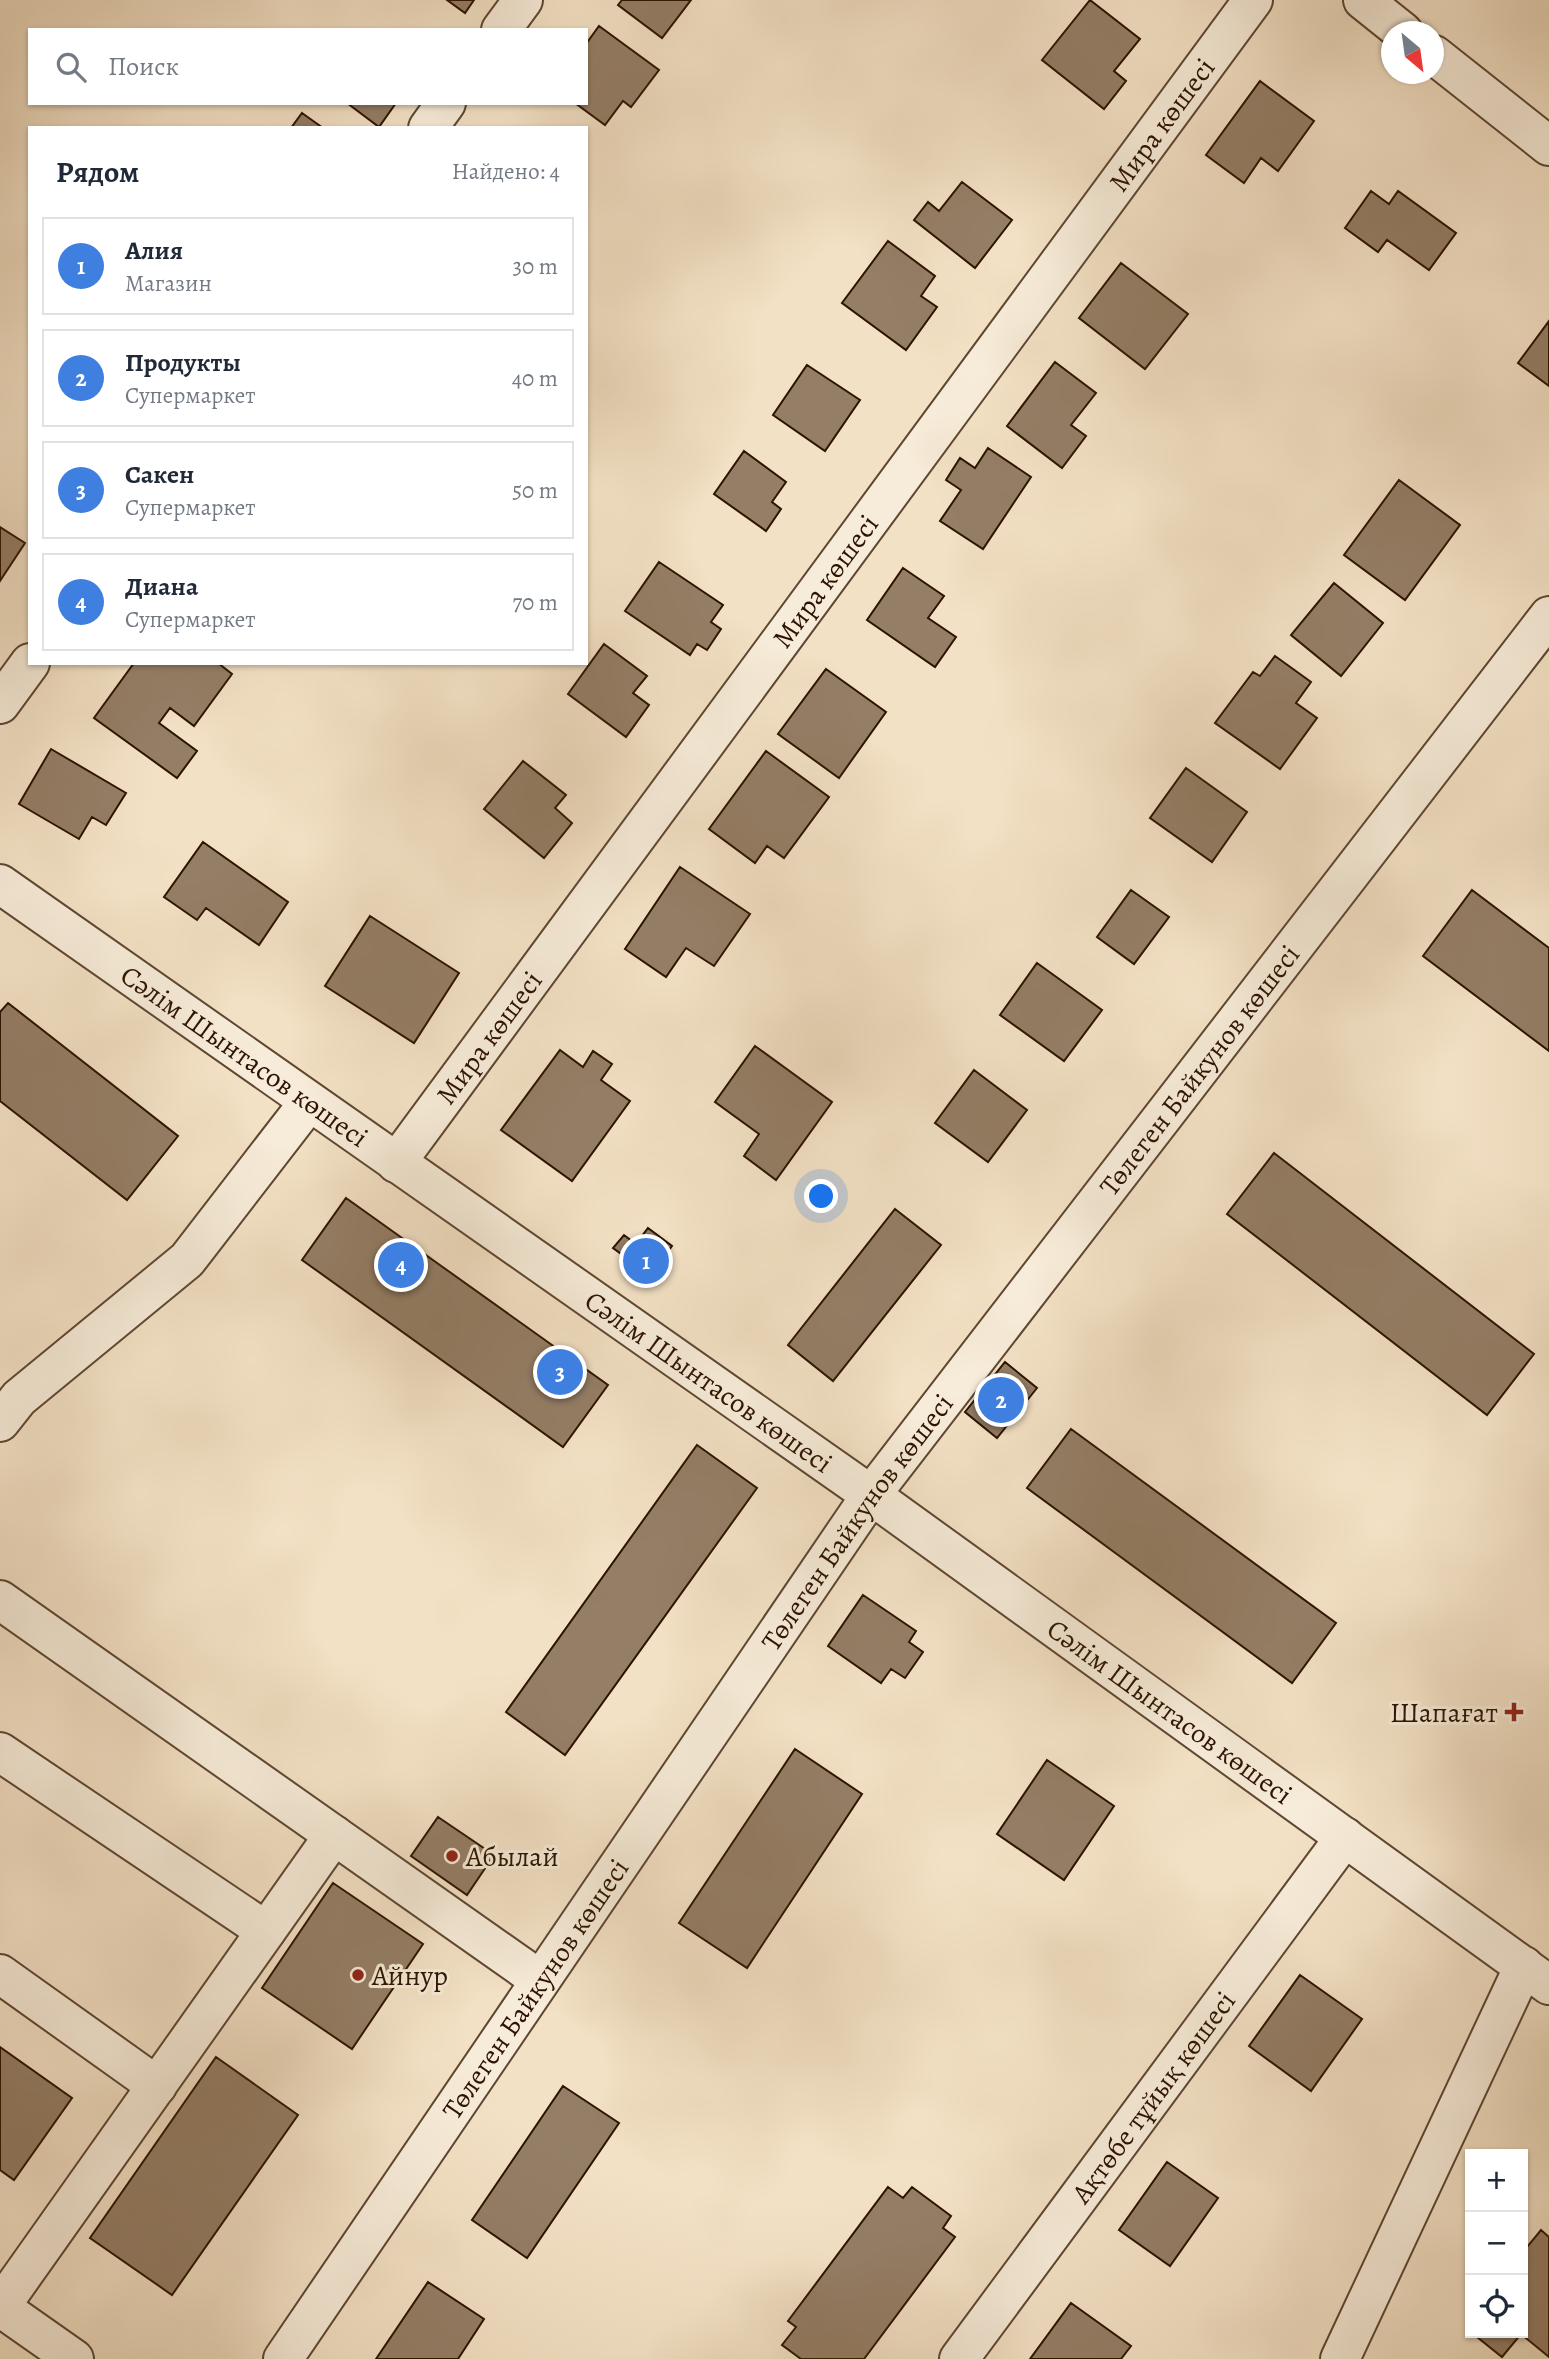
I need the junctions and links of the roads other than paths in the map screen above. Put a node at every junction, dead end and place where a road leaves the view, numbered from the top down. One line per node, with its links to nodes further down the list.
1 (523, 0): 5 (street)
2 (1253, 0): 15 (street, Мира көшесі)
3 (1363, 0): 4 (street)
4 (1389, 21)
5 (502, 28)
6 (1444, 64): 9 (street)
7 (445, 105): 8 (street)
8 (429, 126)
9 (1549, 146)
10 (1549, 615): 17 (street, Төлеген Байкунов көшесі)
11 (29, 665): 12 (street)
12 (0, 704)
13 (0, 884): 14 (street, Сәлім Шынтасов көшесі)
14 (309, 1102): 15 (street, Сәлім Шынтасов көшесі); 16 (street)
15 (396, 1163): 17 (street, Сәлім Шынтасов көшесі)
16 (0, 1422)
17 (871, 1495): 21 (street, Сәлім Шынтасов көшесі); 25 (street, Төлеген Байкунов көшесі)
18 (0, 1600): 20 (street)
19 (0, 1752): 22 (street)
20 (334, 1835): 22 (street); 25 (street)
21 (1345, 1837): 24 (street, Сәлім Шынтасов көшесі); 30 (street, Ақтөбе тұйық көшесі)
22 (266, 1931): 26 (street)
23 (0, 1973): 26 (street)
24 (1537, 1976): 27 (street)
25 (541, 1980): 29 (street, Төлеген Байкунов көшесі)
26 (157, 2086): 28 (street)
27 (1343, 2358)
28 (74, 2359)
29 (283, 2359)
30 (959, 2359)

